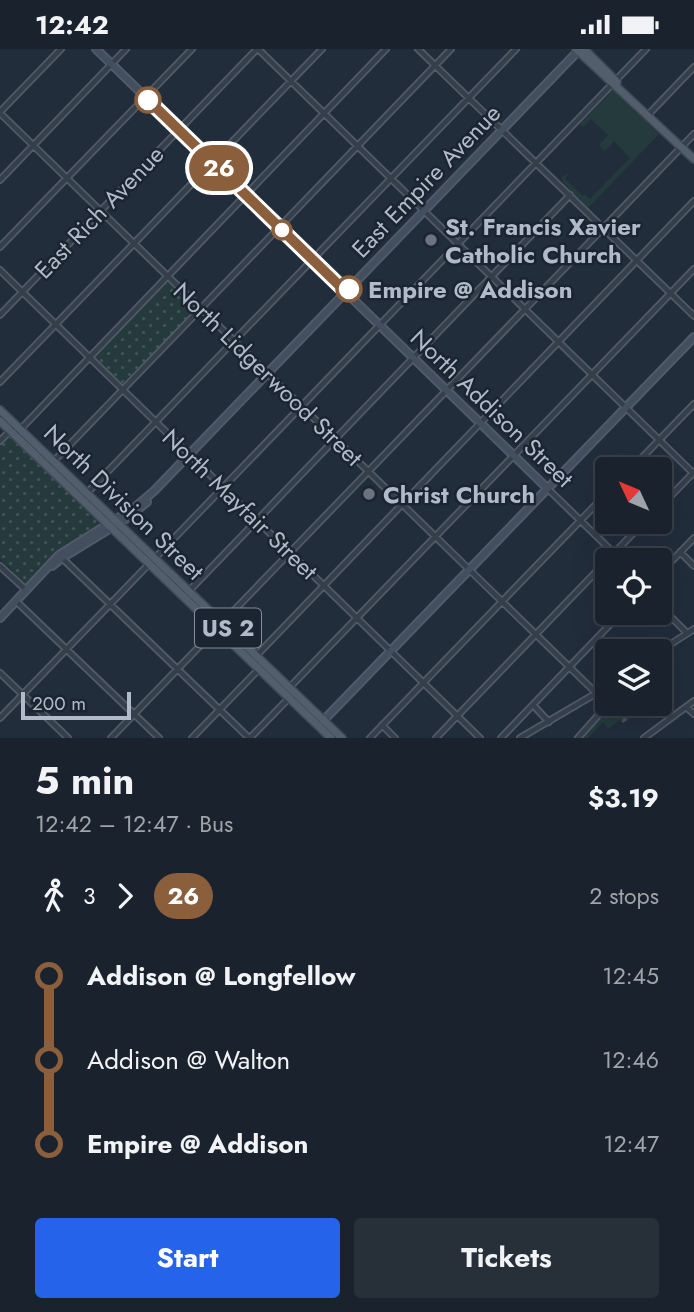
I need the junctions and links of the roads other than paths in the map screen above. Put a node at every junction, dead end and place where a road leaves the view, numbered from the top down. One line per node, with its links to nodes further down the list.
1 (61, 49): 20 (street)
2 (96, 49): 13 (street, North Addison Street)
3 (126, 49): 13 (street)
4 (192, 49): 18 (street)
5 (257, 49): 16 (street); 23 (street, East Rich Avenue)
6 (322, 49): 16 (street)
7 (386, 49): 21 (street)
8 (418, 49): 14 (street)
9 (451, 49): 14 (street)
10 (516, 49): 19 (street)
11 (646, 49): 17 (street)
12 (580, 50): 17 (main road); 24 (street, East Empire Avenue)
13 (111, 64): 18 (street, North Addison Street); 26 (street)
14 (435, 65): 19 (street); 27 (street)
15 (694, 67): 22 (street)
16 (291, 81): 21 (street); 30 (street)
17 (614, 82): 22 (main road); 31 (street)
18 (145, 97): 23 (street, North Addison Street); 32 (street)
19 (469, 98): 24 (street); 33 (street)
20 (0, 113): 26 (street, North Lidgerwood Street)
21 (324, 114): 27 (street); 35 (street)
22 (648, 115): 28 (main road)
23 (179, 129): 30 (street, North Addison Street); 38 (street, East Rich Avenue)
24 (502, 130): 31 (street); 39 (street, East Empire Avenue)
25 (694, 134): 28 (street)
26 (33, 146): 32 (street, North Lidgerwood Street); 34 (street)
27 (358, 146): 33 (street); 40 (street)
28 (682, 147): 29 (main road); 41 (street)
29 (694, 159)
30 (212, 162): 35 (street, North Addison Street); 42 (street)
31 (536, 163): 36 (street); 43 (street)
32 (66, 178): 38 (street, North Lidgerwood Street); 44 (street)
33 (391, 179): 39 (street); 45 (street)
34 (0, 180)
35 (246, 194): 40 (street, North Addison Street); 49 (street)
36 (570, 195): 41 (street); 50 (street)
37 (694, 201): 46 (street)
38 (100, 211): 42 (street, North Lidgerwood Street); 51 (street, East Rich Avenue)
39 (425, 212): 43 (street); 52 (street, East Empire Avenue)
40 (279, 227): 45 (street, North Addison Street); 54 (street)
41 (603, 228): 46 (street); 55 (street)
42 (134, 243): 49 (street, North Lidgerwood Street); 58 (street)
43 (459, 244): 50 (street); 59 (street)
44 (0, 247)
45 (313, 260): 52 (street, North Addison Street); 61 (street)
46 (637, 261): 53 (street); 62 (street)
47 (694, 269): 53 (street)
48 (0, 270): 51 (street, North Mayfair Street)
49 (167, 276): 54 (street, North Lidgerwood Street); 63 (street)
50 (492, 277): 55 (street); 64 (street)
51 (22, 292): 56 (street, East Rich Avenue); 58 (street, North Mayfair Street)
52 (346, 292): 59 (street, North Addison Street); 65 (street, East Empire Avenue)
53 (671, 293): 57 (street); 66 (street)
54 (201, 309): 61 (street, North Lidgerwood Street); 68 (street)
55 (525, 309): 62 (street); 69 (street)
56 (0, 315)
57 (694, 316)
58 (56, 325): 63 (street, North Mayfair Street); 67 (street)
59 (380, 325): 64 (street, North Addison Street); 71 (street)
60 (694, 337): 72 (street)
61 (234, 341): 65 (street, North Lidgerwood Street); 75 (street)
62 (559, 342): 66 (street); 76 (street)
63 (89, 357): 68 (street, North Mayfair Street); 77 (street)
64 (413, 358): 69 (street, North Addison Street); 78 (street)
65 (268, 374): 71 (street, North Lidgerwood Street); 81 (street, East Empire Avenue)
66 (593, 375): 72 (street); 82 (street)
67 (0, 382)
68 (122, 390): 75 (street, North Mayfair Street); 84 (street)
69 (447, 390): 76 (street, North Addison Street); 85 (street)
70 (694, 404): 79 (street)
71 (301, 406): 78 (street, North Lidgerwood Street); 87 (street)
72 (626, 407): 79 (street); 88 (street)
73 (0, 410): 77 (main road, North Division Street / US 2)
74 (0, 421): 77 (main road, North Division Street / US 2)
75 (156, 422): 81 (street, North Mayfair Street); 89 (street)
76 (480, 423): 82 (street, North Addison Street); 91 (street)
77 (15, 430): 80 (street); 84 (main road, North Division Street / US 2)
78 (335, 439): 85 (street, North Lidgerwood Street); 93 (street)
79 (659, 440): 83 (street); 86 (street)
80 (0, 441)
81 (189, 455): 87 (street, North Mayfair Street); 95 (street, East Empire Avenue)
82 (514, 455): 88 (street, North Addison Street); 97 (street)
83 (643, 457)
84 (51, 464): 89 (main road, North Division Street / US 2); 95 (main road, North Division Street / US 2)
85 (368, 471): 91 (street, North Lidgerwood Street); 102 (street)
86 (694, 473): 90 (street)
87 (223, 488): 93 (street, North Mayfair Street); 105 (street)
88 (547, 488): 94 (street, North Addison Street); 108 (street)
89 (87, 493): 95 (main road, North Division Street / US 2)
90 (672, 495)
91 (402, 504): 97 (street, North Lidgerwood Street); 110 (street)
92 (595, 505): 94 (street)
93 (257, 520): 102 (street, North Mayfair Street); 112 (street)
94 (580, 521): 99 (street, North Addison Street); 114 (street)
95 (113, 523): 103 (street, East Empire Avenue); 105 (main road, North Division Street / US 2)
96 (632, 534): 100 (street)
97 (435, 537): 108 (street, North Lidgerwood Street); 117 (street)
98 (694, 538): 101 (street)
99 (609, 548)
100 (619, 548)
101 (680, 552): 104 (street); 107 (street)
102 (290, 553): 110 (street, North Mayfair Street); 120 (street)
103 (60, 556): 111 (street, East Empire Avenue); 115 (street)
104 (672, 560)
105 (152, 561): 112 (main road, North Division Street / US 2); 115 (street)
106 (0, 566): 111 (street)
107 (694, 566)
108 (469, 569): 114 (street, North Lidgerwood Street); 127 (street)
109 (595, 573): 123 (street)
110 (324, 586): 117 (street, North Mayfair Street); 128 (street)
111 (26, 591): 113 (street, East Empire Avenue)
112 (186, 594): 120 (main road, North Division Street / US 2)
113 (16, 601): 116 (street, East Empire Avenue); 126 (street)
114 (502, 601): 123 (street, North Lidgerwood Street); 134 (street)
115 (110, 604): 126 (street); 130 (street)
116 (0, 618)
117 (357, 618): 127 (street, North Mayfair Street); 135 (street)
118 (672, 618): 122 (street)
119 (609, 625): 129 (street)
120 (220, 626): 125 (main road, North Division Street / US 2); 128 (main road, North Division Street / US 2); 130 (street)
121 (694, 629): 122 (street)
122 (687, 633): 124 (street)
123 (536, 634): 129 (street, North Lidgerwood Street); 146 (street)
124 (672, 644)
125 (236, 647): 128 (main road); 131 (main road, North Division Street / US 2)
126 (66, 649): 137 (street); 144 (street)
127 (390, 650): 134 (street, North Mayfair Street); 150 (street)
128 (256, 656): 133 (main road, North Division Street / US 2)
129 (569, 667): 136 (street, North Lidgerwood Street); 141 (street)
130 (178, 669): 143 (street); 144 (street)
131 (259, 669): 133 (main road); 139 (main road, North Division Street / US 2); 143 (street)
132 (0, 673): 137 (street)
133 (283, 681): 135 (main road, North Division Street / US 2)
134 (423, 683): 146 (street, North Mayfair Street); 151 (street)
135 (290, 688): 150 (main road, North Division Street / US 2)
136 (595, 692)
137 (23, 695): 148 (street); 153 (street)
138 (595, 695): 149 (street)
139 (289, 698): 150 (main road, North Division Street / US 2); 157 (street)
140 (694, 701): 142 (street)
141 (533, 705): 149 (street); 162 (street)
142 (686, 707): 145 (street); 165 (street)
143 (220, 710): 156 (street); 157 (street)
144 (135, 714): 154 (street); 155 (street)
145 (694, 714)
146 (457, 716): 160 (street); 161 (street, North Mayfair Street)
147 (598, 716): 164 (street)
148 (0, 718)
149 (549, 722): 163 (street)
150 (321, 723): 152 (main road, North Division Street / US 2)
151 (382, 725): 158 (street); 159 (street)
152 (334, 737)
153 (68, 738)
154 (111, 738)
155 (159, 738)
156 (192, 738)
157 (250, 738)
158 (370, 738)
159 (395, 738)
160 (436, 738)
161 (480, 738)
162 (501, 738)
163 (520, 738)
164 (578, 738)
165 (644, 738)

